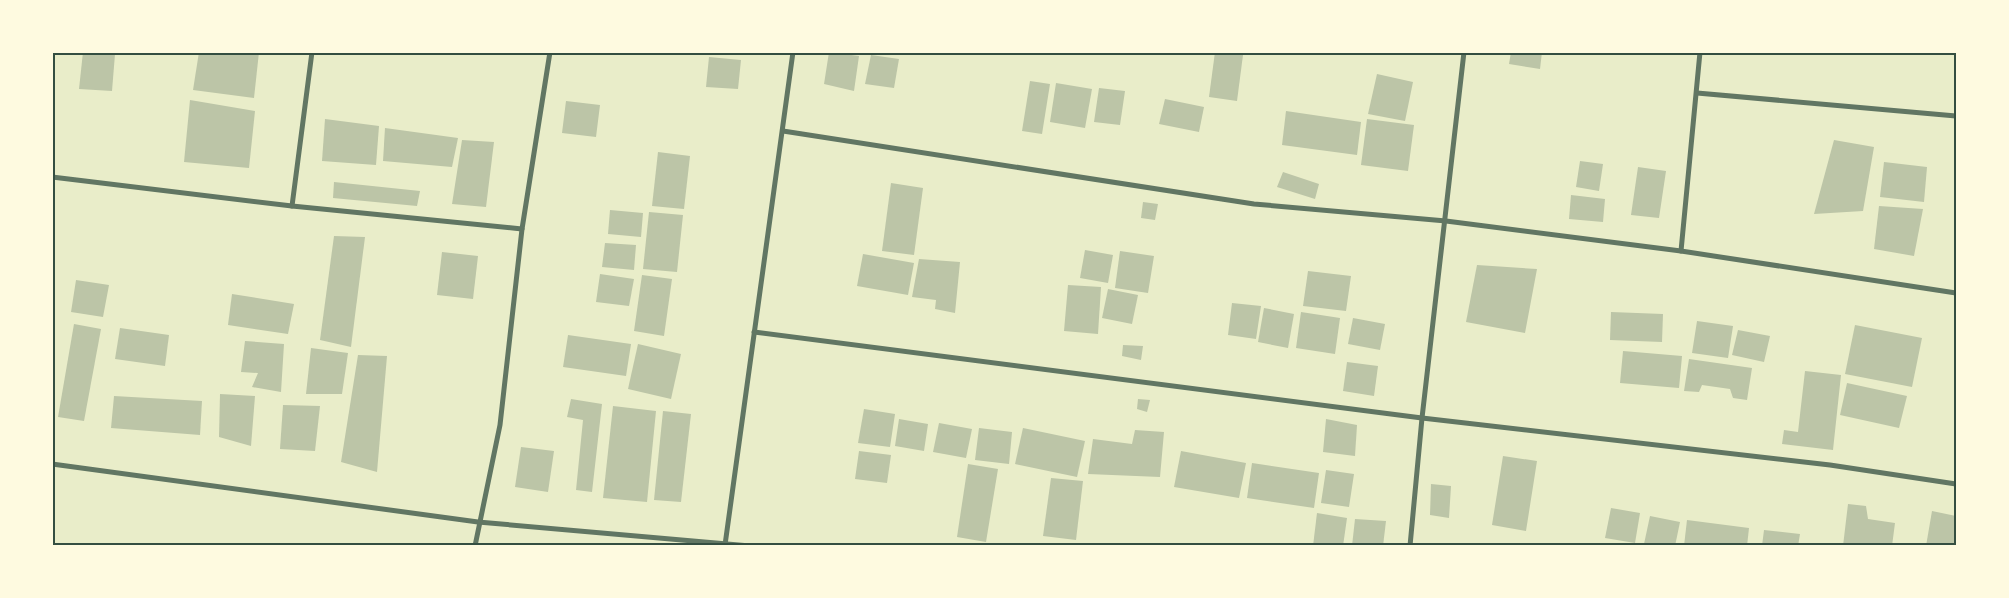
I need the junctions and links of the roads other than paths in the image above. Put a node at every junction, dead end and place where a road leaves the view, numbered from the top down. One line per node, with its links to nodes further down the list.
1 (312, 52): 10 (street)
2 (550, 52): 12 (street)
3 (793, 52): 8 (street)
4 (1464, 52): 11 (street)
5 (1700, 52): 6 (street)
6 (1697, 93): 7 (street); 13 (street)
7 (1956, 116)
8 (783, 131): 11 (street); 15 (street)
9 (52, 177): 10 (street)
10 (292, 206): 12 (street)
11 (1446, 221): 13 (street); 16 (street)
12 (522, 229): 19 (street)
13 (1681, 251): 14 (street)
14 (1956, 293)
15 (754, 332): 16 (street); 20 (street)
16 (1422, 418): 18 (street); 23 (street)
17 (52, 464): 19 (street)
18 (1956, 484)
19 (478, 522): 20 (street); 21 (street)
20 (725, 544): 22 (street)
21 (475, 546)
22 (750, 546)
23 (1410, 546)

